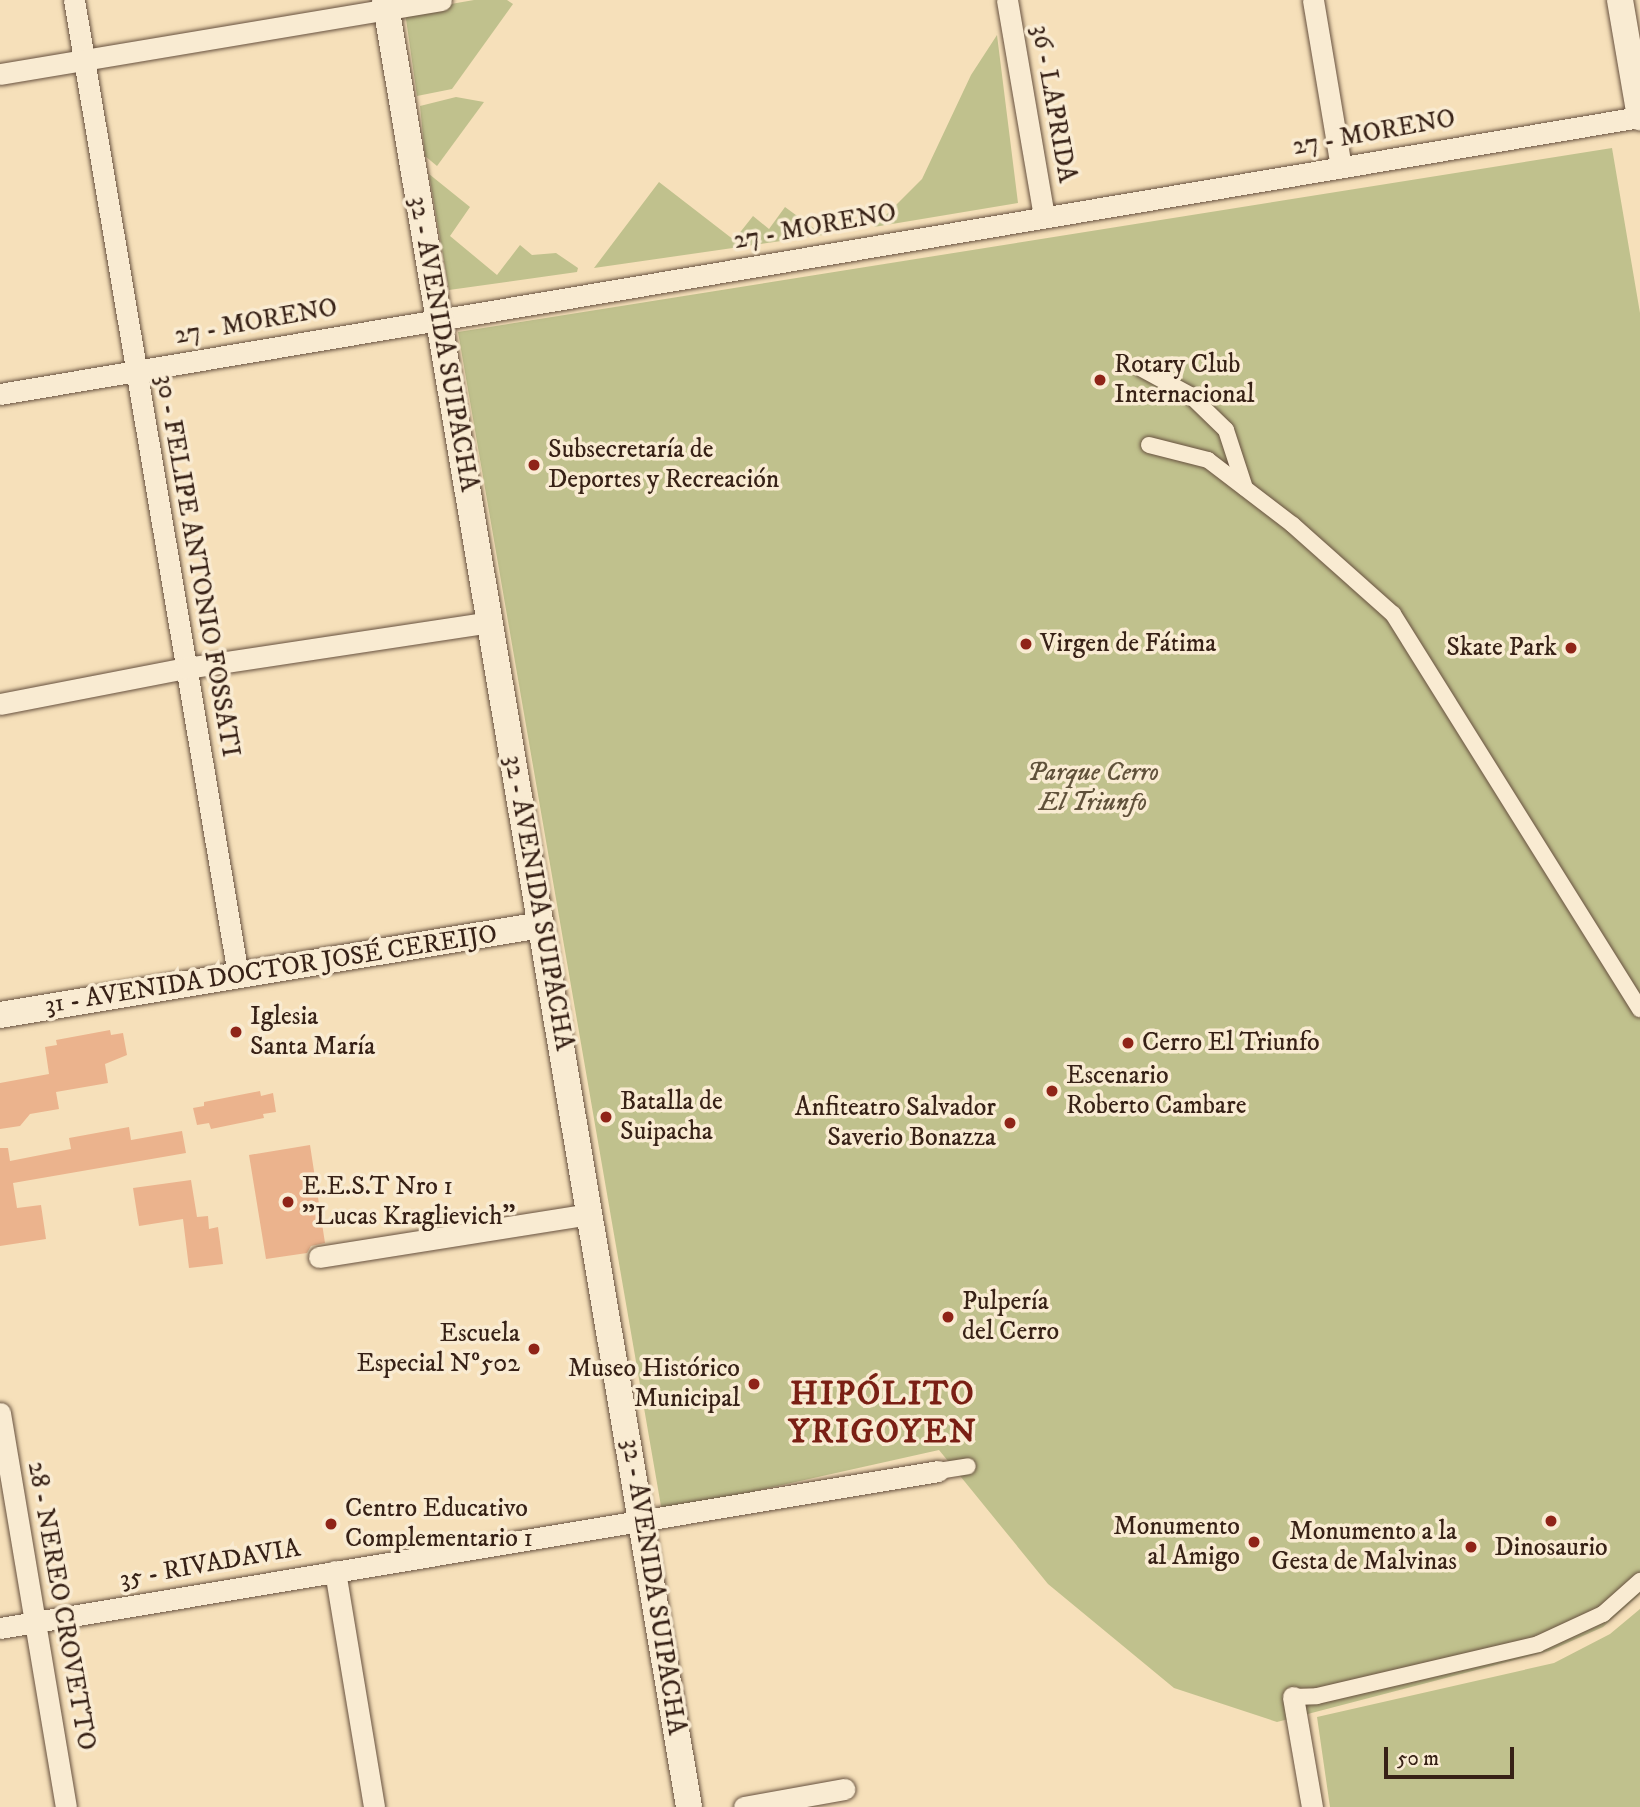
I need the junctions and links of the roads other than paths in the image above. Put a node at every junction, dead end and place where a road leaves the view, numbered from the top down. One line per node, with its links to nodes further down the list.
1 (74, 0): 7 (street, 30 - FELIPE ANTONIO FOSSATI)
2 (441, 0): 6 (street)
3 (1007, 0): 11 (street, 36 - LAPRIDA)
4 (1313, 0): 10 (street)
5 (1620, 0): 9 (street)
6 (386, 5): 7 (street); 12 (street, 32 - AVENIDA SUIPACHA)
7 (84, 60): 8 (street); 14 (street, 30 - FELIPE ANTONIO FOSSATI)
8 (0, 74)
9 (1640, 117): 10 (street, 27 - MORENO)
10 (1341, 167): 11 (street, 27 - MORENO)
11 (1044, 217): 12 (street, 27 - MORENO)
12 (439, 319): 14 (street, 27 - MORENO); 18 (street, 32 - AVENIDA SUIPACHA)
13 (1142, 369): 17 (street)
14 (136, 371): 15 (street, 27 - MORENO); 19 (street, 30 - FELIPE ANTONIO FOSSATI)
15 (0, 394)
16 (1149, 445): 17 (street)
17 (1245, 488): 23 (street)
18 (490, 622): 19 (street); 21 (street, 32 - AVENIDA SUIPACHA)
19 (186, 668): 20 (street); 22 (street, 30 - FELIPE ANTONIO FOSSATI)
20 (0, 704)
21 (541, 925): 22 (street, 31 - AVENIDA DOCTOR JOSÉ CEREIJO); 25 (street, 32 - AVENIDA SUIPACHA)
22 (238, 975): 24 (street, 31 - AVENIDA DOCTOR JOSÉ CEREIJO)
23 (1640, 1009)
24 (0, 1015)
25 (590, 1214): 26 (street); 30 (street, 32 - AVENIDA SUIPACHA)
26 (319, 1257)
27 (0, 1413): 33 (street, 28 - NEREO CROVETTO)
28 (968, 1466): 29 (street, 35 - RIVADAVIA)
29 (938, 1471): 30 (street, 35 - RIVADAVIA)
30 (642, 1520): 31 (street, 35 - RIVADAVIA); 39 (street, 32 - AVENIDA SUIPACHA)
31 (335, 1572): 33 (street, 35 - RIVADAVIA); 38 (street)
32 (1640, 1581): 35 (street)
33 (35, 1622): 34 (street, 35 - RIVADAVIA); 37 (street, 28 - NEREO CROVETTO)
34 (0, 1628)
35 (1293, 1697): 41 (street)
36 (844, 1789): 40 (street)
37 (66, 1807)
38 (374, 1807)
39 (689, 1807)
40 (744, 1807)
41 (1312, 1807)

